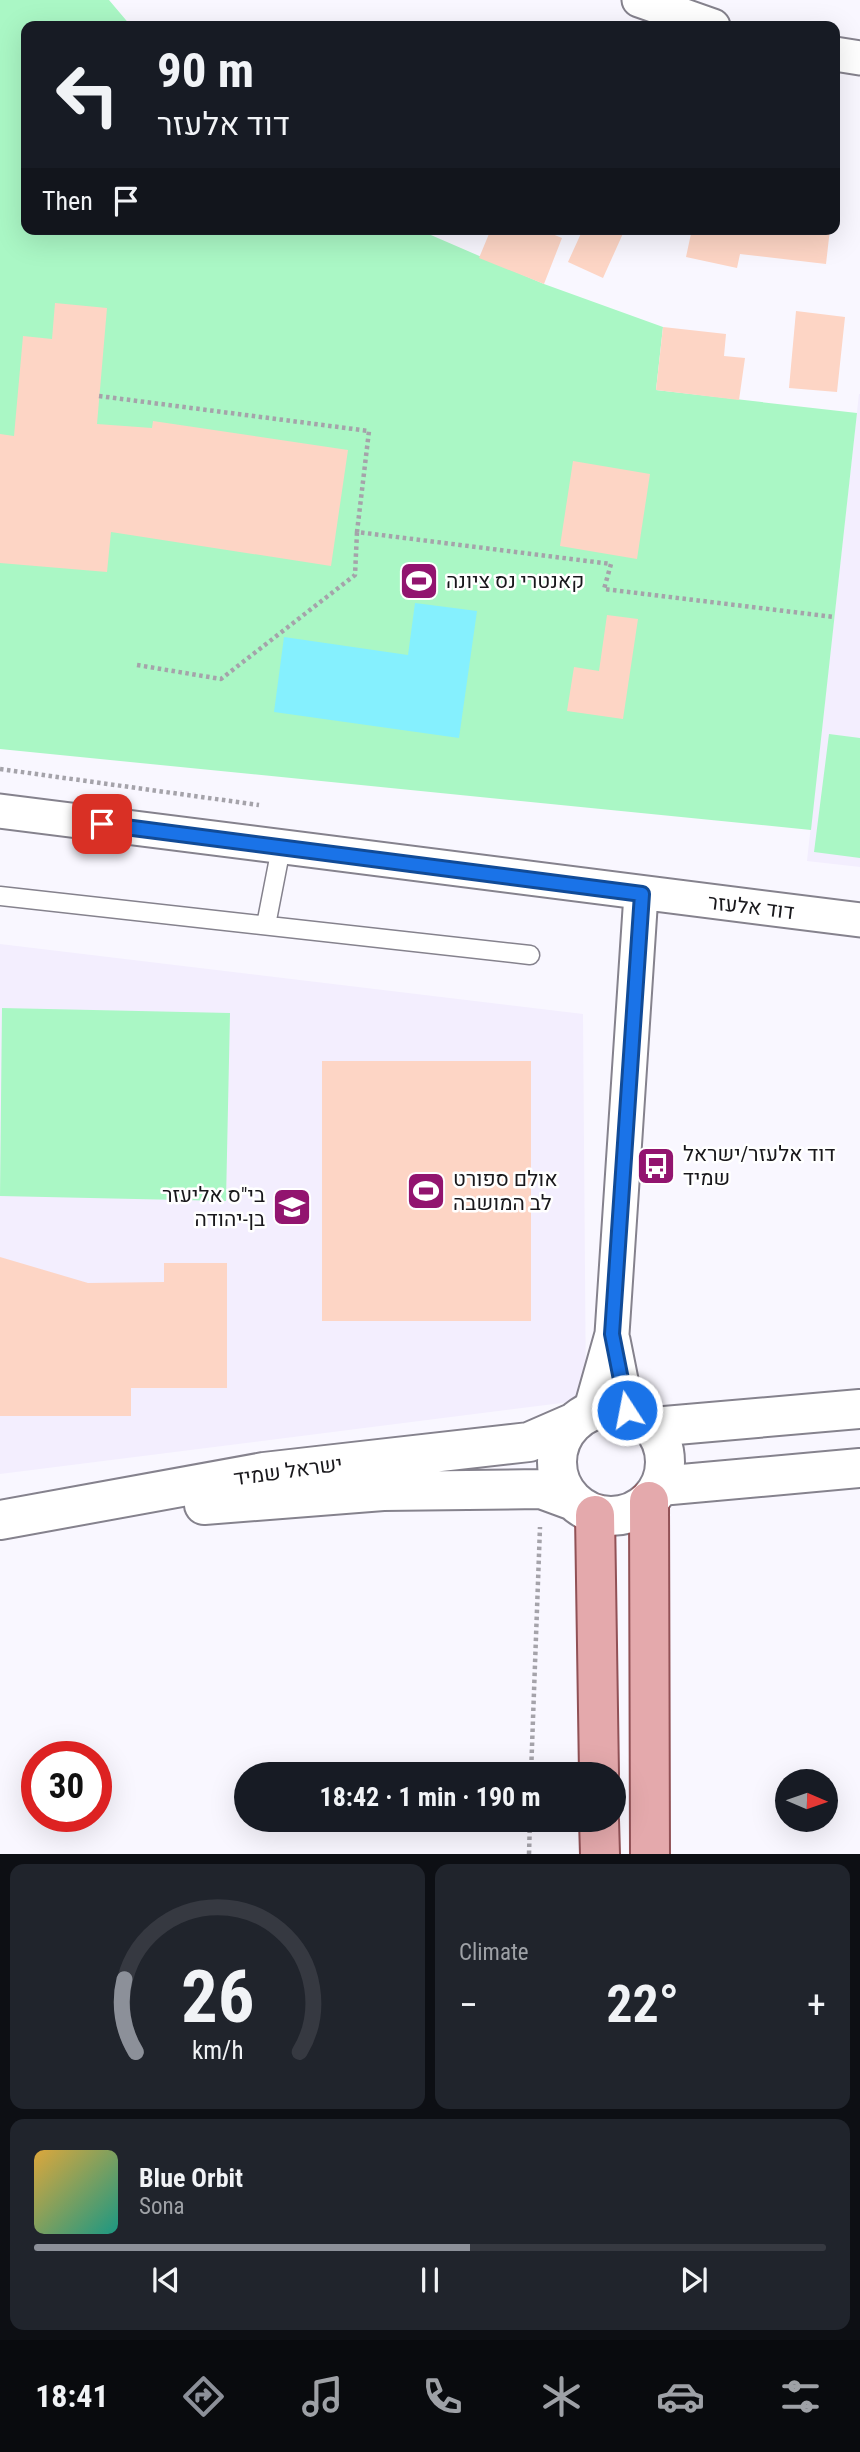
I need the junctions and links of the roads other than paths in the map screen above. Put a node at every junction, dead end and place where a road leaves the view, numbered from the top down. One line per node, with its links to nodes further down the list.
1 (639, 0): 2 (street)
2 (699, 21)
3 (840, 55): 4 (street)
4 (860, 58)
5 (0, 811): 6 (street, דוד אלעזר)
6 (281, 848): 7 (street, דוד אלעזר); 10 (lane)
7 (642, 894): 9 (street, דוד אלעזר); 13 (street)
8 (0, 896): 10 (lane)
9 (860, 920)
10 (267, 925): 11 (lane)
11 (530, 955)
12 (860, 1409): 13 (street, ישראל שמיד)
13 (611, 1418): 15 (street); 16 (street); 17 (street, ישראל שמיד)
14 (860, 1468): 15 (street)
15 (654, 1493): 16 (street); 21 (main road)
16 (569, 1501): 17 (street, ישראל שמיד); 18 (main road)
17 (0, 1521)
18 (598, 1762)
19 (599, 1832): 20 (main road)
20 (600, 1853)
21 (650, 1853)

